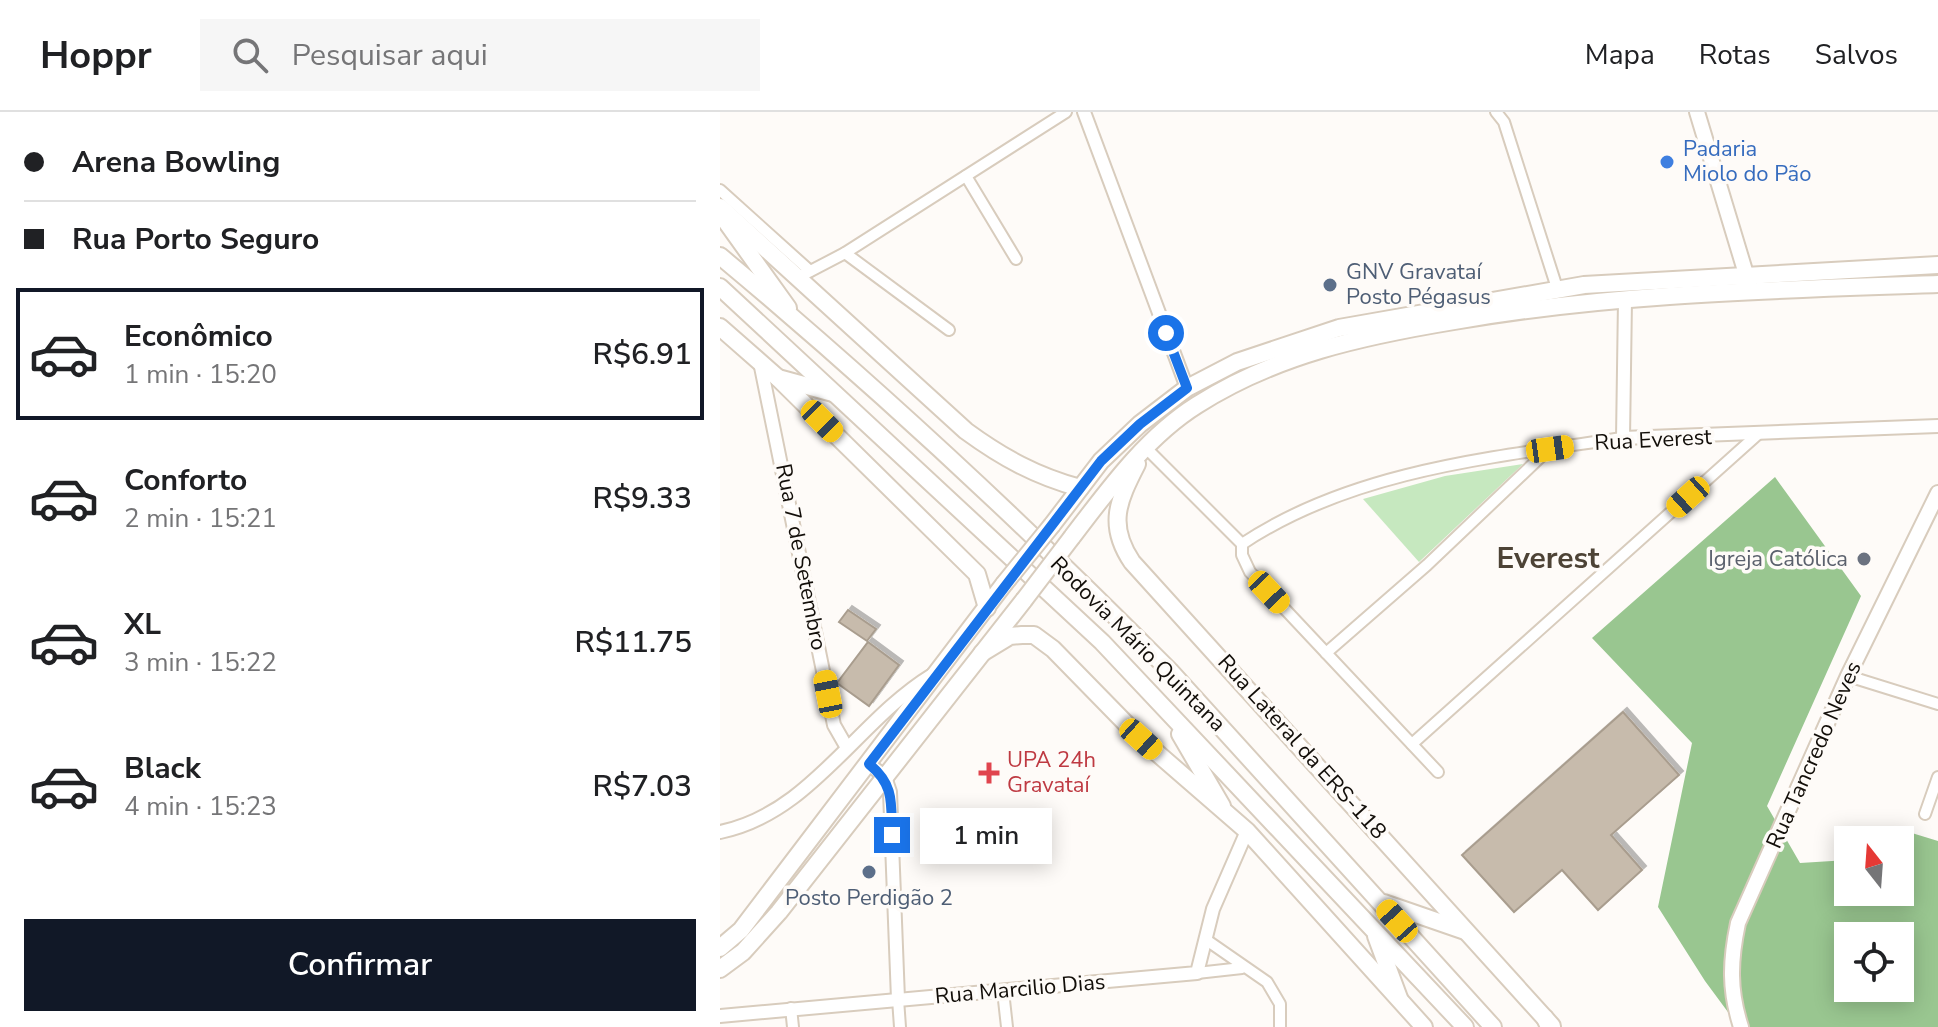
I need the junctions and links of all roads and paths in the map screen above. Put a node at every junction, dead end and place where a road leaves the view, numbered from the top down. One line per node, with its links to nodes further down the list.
1 (1066, 112): 5 (street)
2 (1084, 112): 24 (street)
3 (1496, 112): 16 (street)
4 (1697, 112): 12 (main road)
5 (966, 176): 8 (street); 10 (street)
6 (720, 190): 13 (street)
7 (720, 210): 13 (main road); 19 (main road)
8 (845, 253): 13 (street); 21 (street)
9 (720, 256): 19 (main road, Rodovia Mário Quintana)
10 (1016, 259)
11 (1938, 265): 12 (main road)
12 (1748, 273): 16 (main road); 17 (main road)
13 (805, 274): 32 (main road)
14 (1938, 284): 17 (main road)
15 (720, 287): 25 (main road, Rodovia Mário Quintana)
16 (1557, 288): 24 (main road)
17 (1749, 291): 18 (main road)
18 (1625, 300): 29 (street); 30 (main road)
19 (793, 317): 52 (main road, Rodovia Mário Quintana)
20 (720, 328): 22 (main road)
21 (949, 330)
22 (760, 362): 23 (main road); 26 (street, Rua 7 de Setembro)
23 (778, 378): 25 (main road); 26 (street, Rua 7 de Setembro); 35 (main road)
24 (1187, 388): 32 (main road)
25 (838, 394): 41 (main road, Rodovia Mário Quintana)
26 (773, 412): 43 (street, Rua 7 de Setembro)
27 (1938, 426): 28 (street, Rua Everest)
28 (1757, 435): 29 (street, Rua Everest); 42 (street)
29 (1623, 438): 31 (street, Rua Everest)
30 (1146, 448): 34 (street); 36 (main road, bridge); 54 (main road, Rua Lateral da ERS-118)
31 (1550, 449): 34 (street, Rua Everest); 37 (street)
32 (1080, 488): 35 (main road, bridge)
33 (1938, 493): 39 (main road, Rua Tancredo Neves)
34 (1242, 544): 37 (street)
35 (987, 608): 38 (main road)
36 (982, 653): 46 (main road); 48 (main road)
37 (1326, 653): 42 (street)
38 (938, 671): 43 (street); 44 (main road)
39 (1848, 676): 40 (street); 73 (main road, Rua Tancredo Neves)
40 (1938, 704)
41 (1168, 712): 48 (main road); 53 (main road, Rodovia Mário Quintana)
42 (1412, 744): 45 (street)
43 (846, 746): 51 (street)
44 (869, 764): 46 (street); 56 (main road)
45 (1438, 772)
46 (885, 777): 58 (main road); 62 (street)
47 (1938, 777): 49 (street)
48 (1222, 806): 50 (main road)
49 (1925, 814)
50 (1247, 831): 55 (street); 61 (main road)
51 (720, 832)
52 (1380, 901): 54 (main road); 72 (main road, Rodovia Mário Quintana)
53 (1373, 927): 61 (main road); 71 (main road, Rodovia Mário Quintana)
54 (1465, 931): 65 (main road, Rua Lateral da ERS-118)
55 (1205, 939): 57 (street); 59 (street)
56 (720, 948)
57 (1242, 968): 59 (street, Rua Marcilio Dias); 69 (street)
58 (720, 969)
59 (1197, 973): 60 (street, Rua Marcilio Dias)
60 (1003, 991): 62 (street, Rua Marcilio Dias); 68 (street)
61 (1399, 998): 70 (main road)
62 (898, 999): 63 (street, Rua Marcilio Dias); 67 (street)
63 (791, 1008): 64 (street, Rua Marcilio Dias); 66 (street)
64 (720, 1016)
65 (1549, 1024)
66 (793, 1027)
67 (900, 1027)
68 (1007, 1027)
69 (1280, 1027)
70 (1424, 1027)
71 (1465, 1027)
72 (1493, 1027)
73 (1741, 1027)

